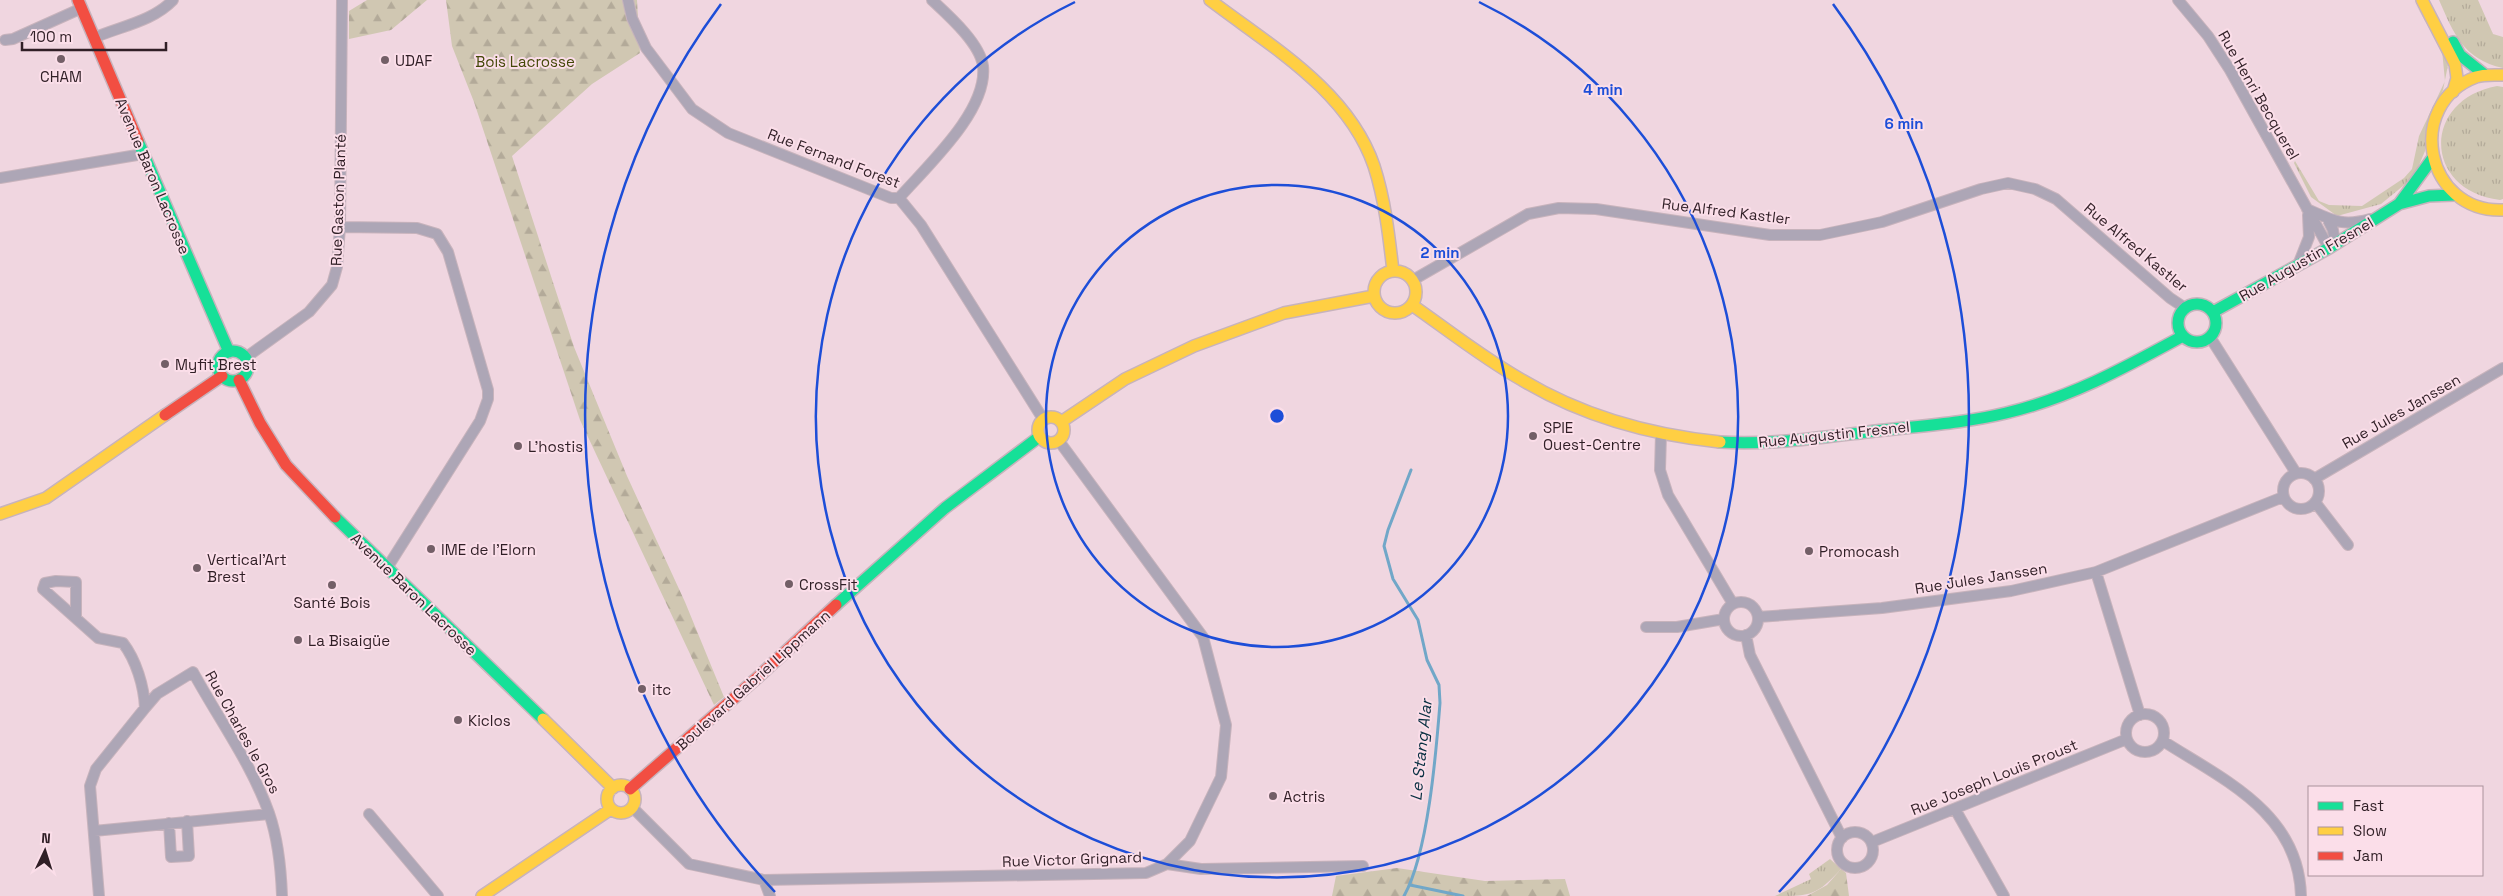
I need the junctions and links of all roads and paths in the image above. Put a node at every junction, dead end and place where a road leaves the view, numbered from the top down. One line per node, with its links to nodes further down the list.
1 (173, 0): 10 (street)
2 (342, 0): 25 (street, Rue Gaston Planté)
3 (628, 0): 19 (street, Rue Fernand Forest)
4 (932, 0): 19 (street)
5 (1210, 0): 28 (street)
6 (2178, 0): 21 (street, Rue Henri Becquerel)
7 (2422, 0): 14 (street)
8 (2430, 0): 12 (street)
9 (80, 4): 10 (street, Avenue Baron Lacrosse); 11 (street)
10 (96, 36): 15 (street, Avenue Baron Lacrosse)
11 (5, 40)
12 (2485, 75): 13 (street); 14 (street)
13 (2503, 75)
14 (2453, 92): 16 (street)
15 (143, 154): 17 (street); 36 (street, Avenue Baron Lacrosse)
16 (2432, 159): 18 (street); 20 (street)
17 (0, 178)
18 (2454, 195): 20 (street); 22 (street)
19 (899, 198): 41 (street, Rue Fernand Forest)
20 (2399, 204): 23 (street, Rue Augustin Fresnel)
21 (2307, 209): 24 (street); 26 (street, Rue Henri Becquerel); 27 (street, Rue Henri Becquerel)
22 (2503, 210)
23 (2380, 216): 24 (street); 26 (street, Rue Augustin Fresnel)
24 (2327, 218): 26 (street)
25 (340, 227): 37 (street, Rue Gaston Planté); 52 (street)
26 (2332, 246): 27 (street, Rue Augustin Fresnel)
27 (2298, 265): 33 (street, Rue Augustin Fresnel)
28 (1393, 271): 29 (street); 30 (street)
29 (1413, 280): 31 (street); 32 (street, Rue Alfred Kastler)
30 (1374, 296): 31 (street); 42 (street)
31 (1412, 306): 43 (street, Rue Augustin Fresnel)
32 (2185, 308): 33 (street); 34 (street)
33 (2213, 312): 35 (street)
34 (2183, 336): 35 (street); 43 (street, Rue Augustin Fresnel)
35 (2210, 337): 46 (street)
36 (229, 352): 37 (street); 39 (street)
37 (245, 358): 40 (street)
38 (2503, 368): 47 (street, Rue Jules Janssen)
39 (222, 376): 40 (street); 50 (street)
40 (239, 380): 52 (street, Avenue Baron Lacrosse)
41 (1043, 420): 42 (street); 44 (street)
42 (1061, 422): 45 (street)
43 (1661, 434): 54 (street)
44 (1039, 437): 45 (street); 65 (street, Boulevard Gabriel Lippmann)
45 (1059, 442): 76 (street, Rue Victor Grignard)
46 (2296, 474): 47 (street); 48 (street)
47 (2314, 479): 49 (street)
48 (2283, 497): 49 (street); 53 (street, Rue Jules Janssen)
49 (2315, 502): 51 (street)
50 (0, 514)
51 (2348, 545)
52 (387, 568): 64 (street, Avenue Baron Lacrosse)
53 (2096, 572): 55 (street, Rue Jules Janssen); 61 (street)
54 (1733, 604): 55 (street); 57 (street)
55 (1758, 617): 59 (street)
56 (76, 618): 60 (street)
57 (1724, 619): 58 (street); 59 (street)
58 (1646, 628)
59 (1746, 635): 74 (street)
60 (145, 708): 69 (street, Rue Charles le Gros); 73 (street)
61 (2140, 715): 62 (street); 63 (street)
62 (2127, 739): 63 (street); 67 (street, Rue Joseph Louis Proust)
63 (2163, 741): 85 (street)
64 (613, 788): 65 (street); 68 (street)
65 (630, 789): 66 (street)
66 (632, 807): 68 (street); 78 (street, Rue Victor Grignard)
67 (1955, 809): 75 (street, Rue Joseph Louis Proust); 84 (street)
68 (611, 810): 82 (street)
69 (269, 814): 71 (street); 80 (street, Rue Charles le Gros)
70 (369, 814): 81 (street)
71 (187, 821): 72 (street); 72 (street)
72 (169, 823): 73 (street)
73 (94, 831): 79 (street)
74 (1842, 838): 75 (street); 75 (street)
75 (1872, 842)
76 (1167, 864): 77 (street); 78 (street, Rue Victor Grignard)
77 (1363, 866)
78 (764, 880): 83 (street)
79 (100, 896)
80 (282, 896)
81 (438, 896)
82 (482, 896)
83 (770, 896)
84 (2004, 896)
85 (2301, 896)

